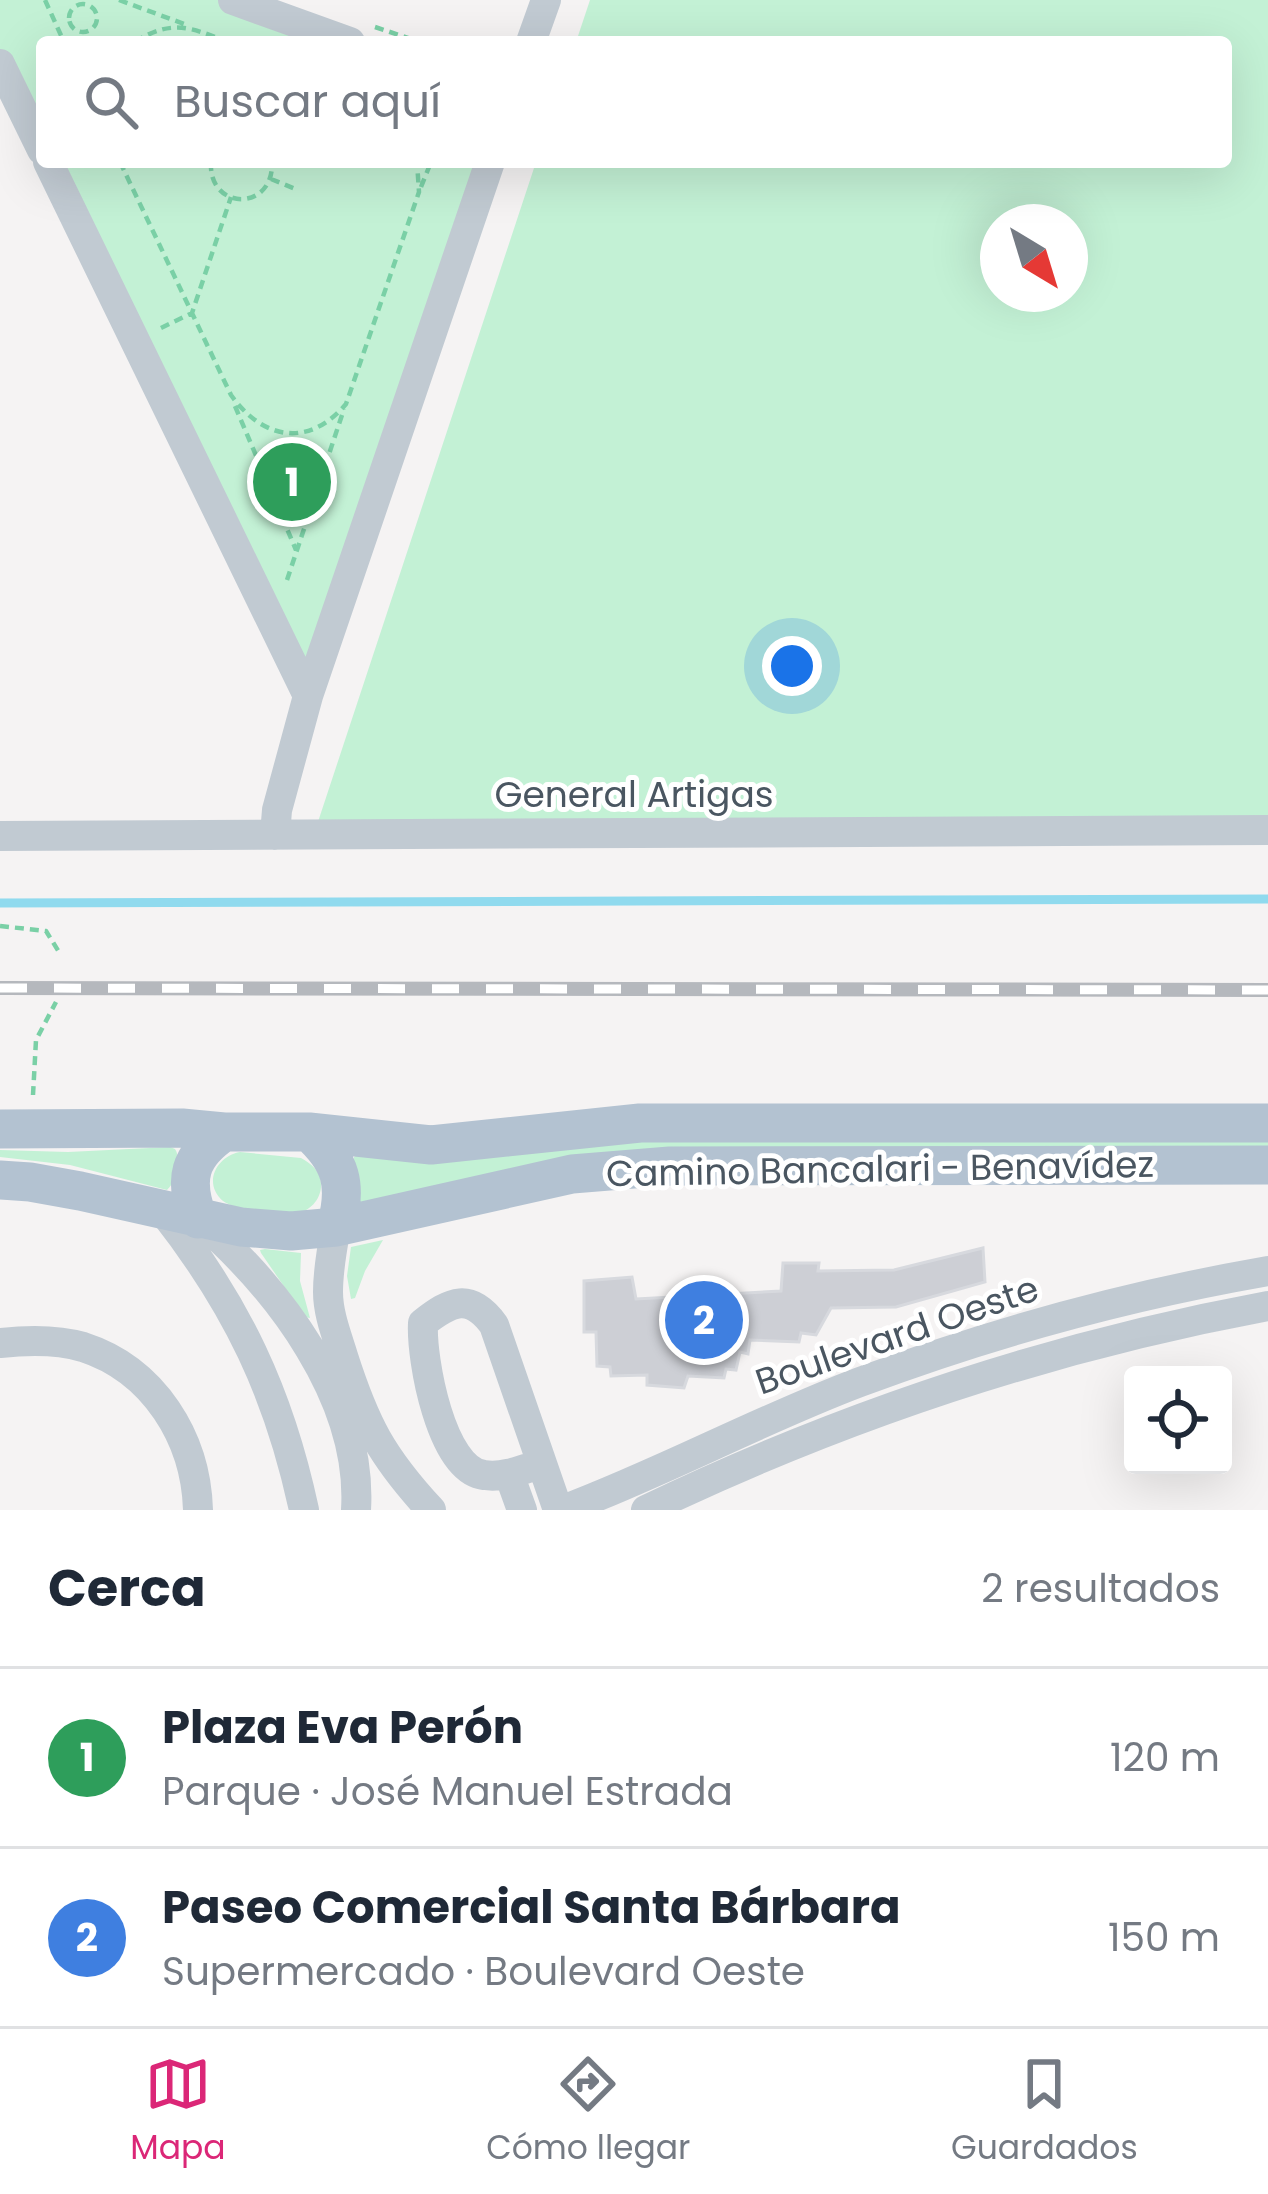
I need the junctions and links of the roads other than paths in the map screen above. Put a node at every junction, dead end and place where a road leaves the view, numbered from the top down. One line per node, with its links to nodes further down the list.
1 (233, 0): 3 (street)
2 (546, 0): 4 (street)
3 (333, 36)
4 (533, 36)
5 (0, 64): 6 (street)
6 (36, 138)
7 (51, 168): 9 (street)
8 (488, 168): 9 (street)
9 (308, 696): 11 (street)
10 (1268, 830): 11 (street, General Artigas)
11 (275, 835): 12 (street, General Artigas)
12 (0, 836)
13 (1268, 1123): 16 (main road, Camino Bancalari - Benavídez)
14 (0, 1130): 15 (main road, Camino Bancalari - Benavídez)
15 (224, 1132): 16 (main road, Camino Bancalari - Benavídez); 19 (main road)
16 (309, 1132): 20 (main road)
17 (1268, 1165): 20 (main road, Camino Bancalari - Benavídez)
18 (0, 1180): 19 (main road, Camino Bancalari - Benavídez)
19 (180, 1215): 20 (main road, Camino Bancalari - Benavídez); 29 (street); 30 (street)
20 (336, 1226): 31 (street)
21 (1268, 1271): 23 (street, Boulevard Oeste)
22 (1268, 1306): 25 (street, Boulevard Oeste)
23 (1000, 1336): 25 (street); 33 (street, Boulevard Oeste)
24 (0, 1343): 28 (street)
25 (1007, 1369): 34 (street, Boulevard Oeste)
26 (540, 1464): 27 (street); 27 (street); 33 (street)
27 (509, 1474): 32 (street)
28 (198, 1510)
29 (304, 1510)
30 (356, 1510)
31 (431, 1510)
32 (522, 1510)
33 (561, 1510)
34 (646, 1510)

